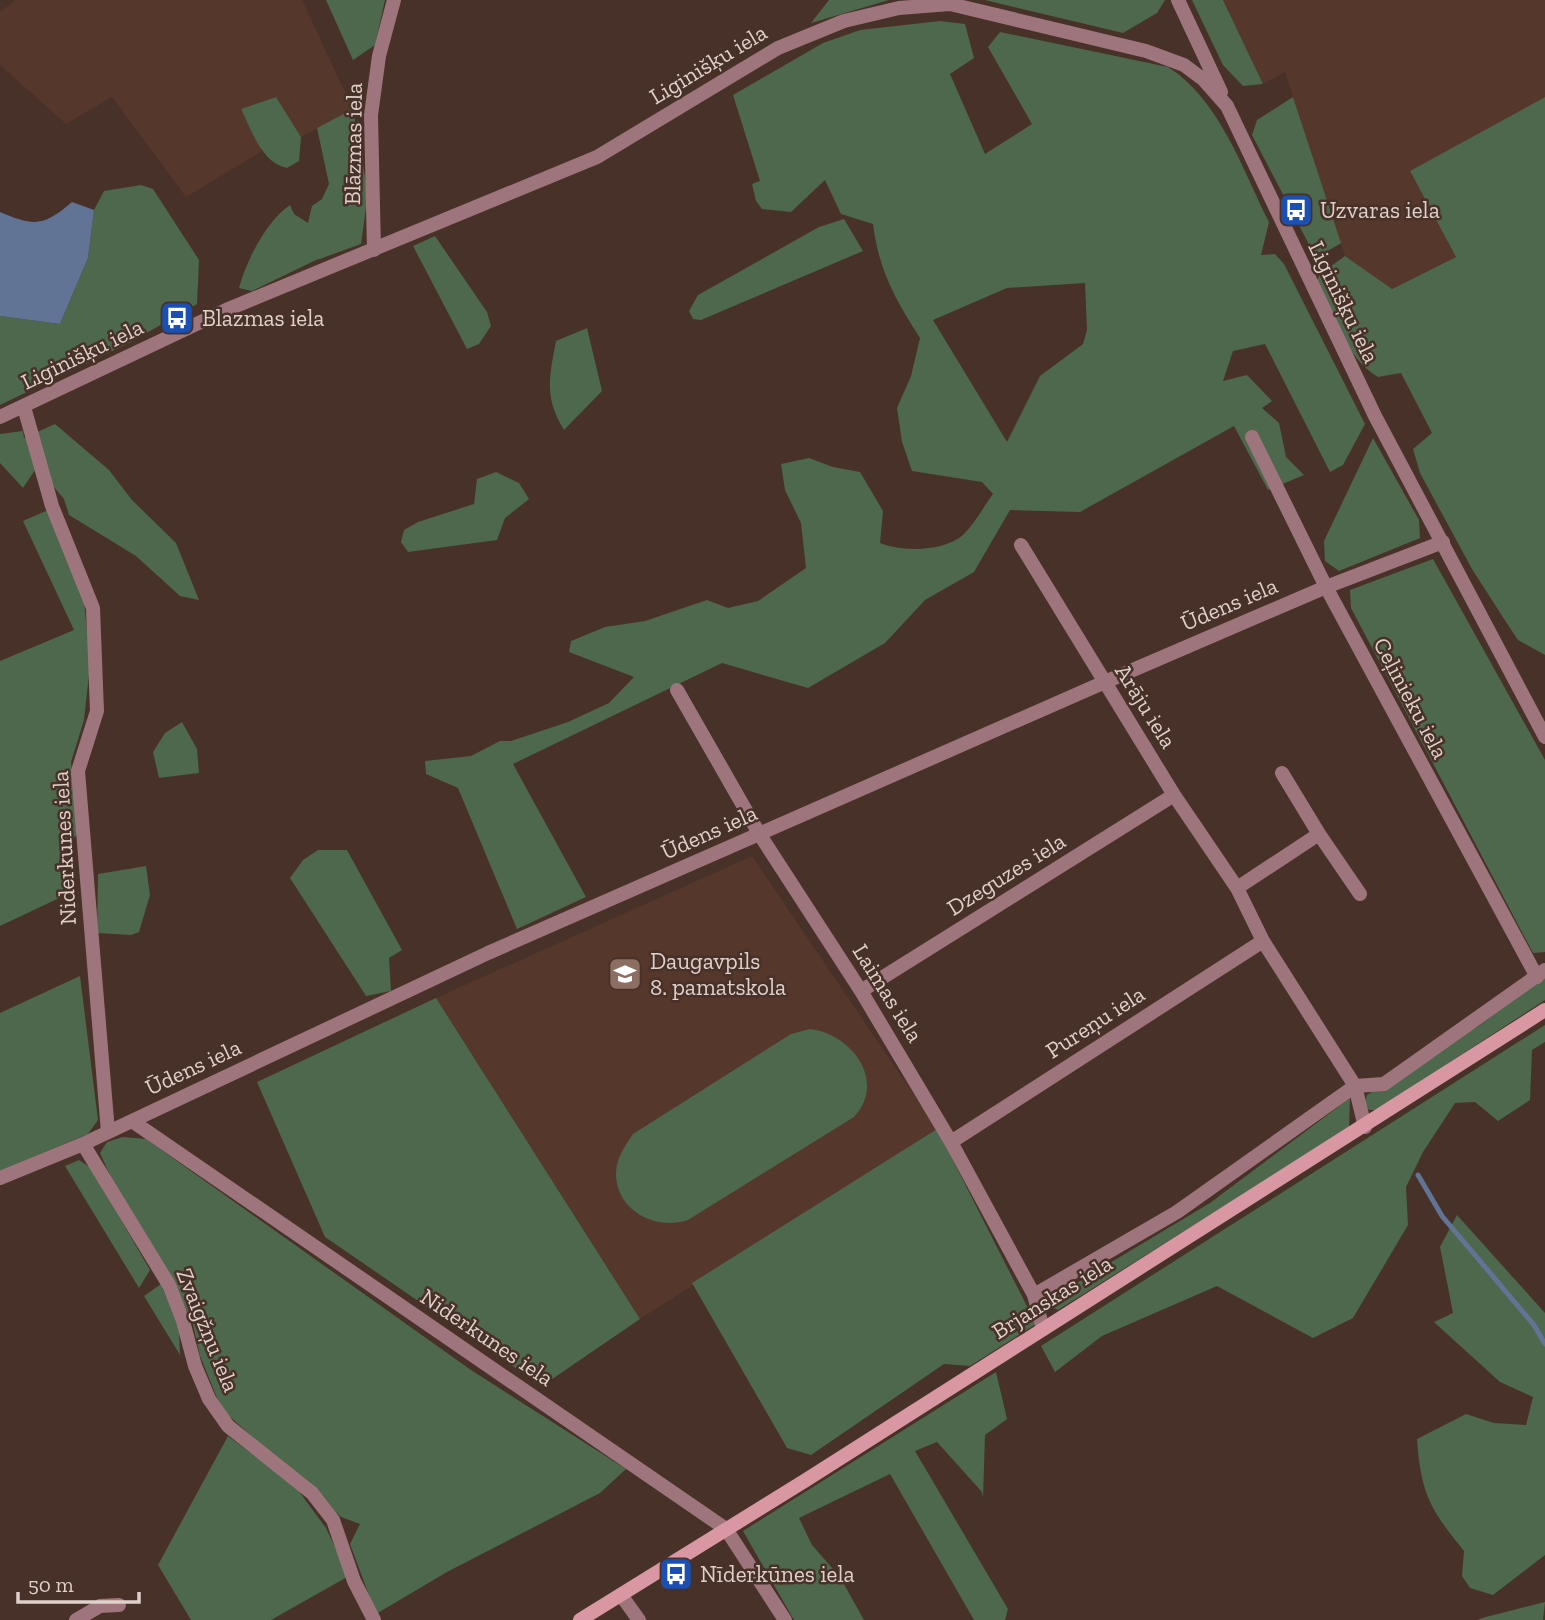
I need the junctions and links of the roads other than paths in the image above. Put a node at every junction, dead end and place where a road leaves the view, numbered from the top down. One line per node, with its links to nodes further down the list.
1 (394, 0): 4 (street, Blāzmas iela)
2 (1178, 0): 3 (street)
3 (1227, 106): 4 (street, Liginišķu iela); 8 (street, Liginišķu iela)
4 (374, 250): 5 (street, Liginišķu iela)
5 (24, 407): 6 (street, Liginišķu iela); 27 (street, Niderkunes iela)
6 (0, 417)
7 (1252, 437): 10 (street, Ceļinieku iela)
8 (1443, 542): 10 (street, Ūdens iela); 13 (street, Liginišķu iela)
9 (1021, 545): 11 (street, Arāju iela)
10 (1326, 587): 11 (street, Ūdens iela); 21 (street, Ceļinieku iela)
11 (1105, 682): 15 (street, Arāju iela); 17 (street, Ūdens iela)
12 (677, 690): 17 (street, Laimas iela)
13 (1545, 737)
14 (1282, 773): 16 (street)
15 (1174, 795): 18 (street, Arāju iela); 22 (street, Dzeguzes iela)
16 (1319, 834): 18 (street); 19 (street)
17 (760, 835): 22 (street, Laimas iela); 25 (street, Ūdens iela)
18 (1237, 888): 20 (street, Arāju iela)
19 (1360, 894)
20 (1263, 941): 24 (street, Arāju iela); 28 (street, Pureņu iela)
21 (1541, 974): 24 (street)
22 (861, 991): 28 (street, Laimas iela)
23 (1545, 1010): 26 (main road, Brjanskas iela)
24 (1355, 1086): 26 (street, Arāju iela); 31 (street)
25 (132, 1121): 27 (street, Ūdens iela); 33 (street, Niderkunes iela)
26 (1365, 1127): 32 (main road, Brjanskas iela)
27 (108, 1132): 29 (street, Ūdens iela)
28 (951, 1142): 31 (street, Laimas iela)
29 (83, 1144): 30 (street, Ūdens iela); 37 (street, Zvaigžņu iela)
30 (0, 1178)
31 (1034, 1295): 32 (street, Laimas iela)
32 (1043, 1329): 33 (main road, Brjanskas iela)
33 (726, 1529): 34 (main road, Brjanskas iela); 40 (street, Niderkunes iela)
34 (621, 1595): 38 (main road, Brjanskas iela); 39 (street)
35 (119, 1605): 36 (street)
36 (76, 1620)
37 (373, 1620)
38 (580, 1620)
39 (639, 1620)
40 (785, 1620)

